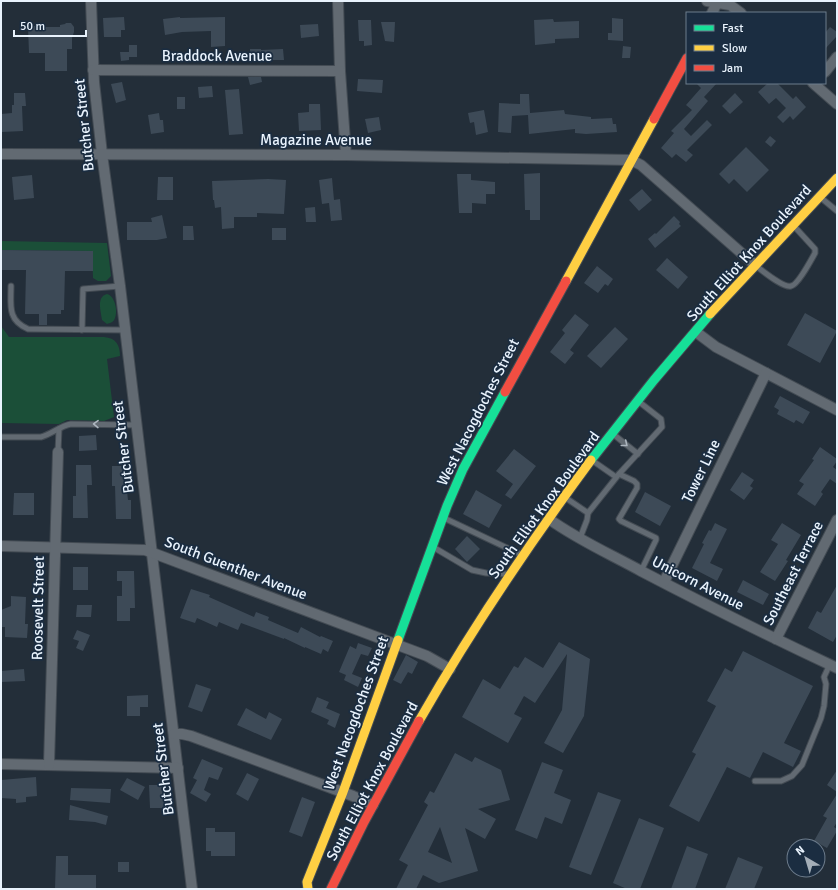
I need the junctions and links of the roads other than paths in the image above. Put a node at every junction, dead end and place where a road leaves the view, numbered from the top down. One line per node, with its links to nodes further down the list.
1 (91, 1): 9 (street, Butcher Street)
2 (338, 1): 10 (street)
3 (707, 1): 4 (street)
4 (718, 2): 5 (street); 6 (street)
5 (713, 12)
6 (740, 12)
7 (837, 57): 11 (street)
8 (686, 60): 17 (street, West Nacogdoches Street)
9 (93, 70): 10 (street, Braddock Avenue); 15 (street, Butcher Street)
10 (340, 71): 16 (street)
11 (826, 71)
12 (815, 84): 13 (street)
13 (837, 104)
14 (1, 154): 15 (street, Magazine Avenue)
15 (102, 154): 16 (street, Magazine Avenue); 24 (street, Butcher Street)
16 (346, 155): 17 (street, Magazine Avenue)
17 (631, 160): 22 (street); 41 (street, West Nacogdoches Street)
18 (837, 178): 19 (street, South Elliot Knox Boulevard)
19 (819, 196): 20 (lane); 21 (street, South Elliot Knox Boulevard)
20 (837, 211)
21 (793, 224): 22 (street, South Elliot Knox Boulevard); 22 (lane)
22 (754, 265): 27 (street, South Elliot Knox Boulevard)
23 (11, 286): 25 (lane)
24 (120, 286): 25 (lane); 26 (street, Butcher Street)
25 (82, 330): 26 (lane)
26 (125, 330): 31 (street, Butcher Street)
27 (696, 332): 28 (street); 29 (street, South Elliot Knox Boulevard)
28 (766, 373): 30 (street); 52 (street, Tower Line)
29 (638, 400): 33 (street, South Elliot Knox Boulevard); 36 (lane)
30 (837, 410)
31 (135, 425): 32 (lane, one-way to 32); 48 (street, Butcher Street)
32 (59, 429): 34 (lane); 35 (lane)
33 (612, 434): 36 (lane, one-way to 36); 37 (street, South Elliot Knox Boulevard)
34 (1, 437)
35 (58, 452): 47 (street, Roosevelt Street)
36 (638, 454): 38 (lane)
37 (592, 460): 38 (lane); 39 (street, South Elliot Knox Boulevard)
38 (618, 475): 40 (lane); 50 (lane)
39 (565, 497): 40 (lane); 42 (street, South Elliot Knox Boulevard)
40 (588, 513): 44 (lane)
41 (443, 517): 46 (street, West Nacogdoches Street); 49 (lane)
42 (549, 519): 44 (street, Unicorn Avenue); 49 (street, South Elliot Knox Boulevard)
43 (837, 520): 53 (street, Southeast Terrace)
44 (580, 538): 50 (street, Unicorn Avenue)
45 (1, 546): 47 (street, South Guenther Avenue)
46 (432, 547): 51 (lane); 54 (street, West Nacogdoches Street)
47 (54, 548): 48 (street, South Guenther Avenue); 59 (street, Roosevelt Street)
48 (151, 552): 54 (street, South Guenther Avenue); 57 (street, Butcher Street)
49 (523, 555): 51 (street, South Elliot Knox Boulevard)
50 (641, 571): 52 (street, Unicorn Avenue)
51 (510, 574): 56 (street, South Elliot Knox Boulevard)
52 (664, 582): 53 (street, Unicorn Avenue)
53 (776, 639): 55 (street, Unicorn Avenue)
54 (397, 645): 56 (street, South Guenther Avenue); 62 (street, West Nacogdoches Street)
55 (834, 666): 61 (lane)
56 (450, 669): 63 (street, South Elliot Knox Boulevard)
57 (174, 734): 60 (street, Butcher Street); 62 (street)
58 (1, 764): 59 (street)
59 (49, 765): 60 (street)
60 (178, 768): 64 (street, Butcher Street)
61 (755, 781)
62 (343, 792): 63 (street); 65 (street, West Nacogdoches Street)
63 (373, 805): 66 (street, South Elliot Knox Boulevard)
64 (192, 889)
65 (308, 889)
66 (331, 889)

